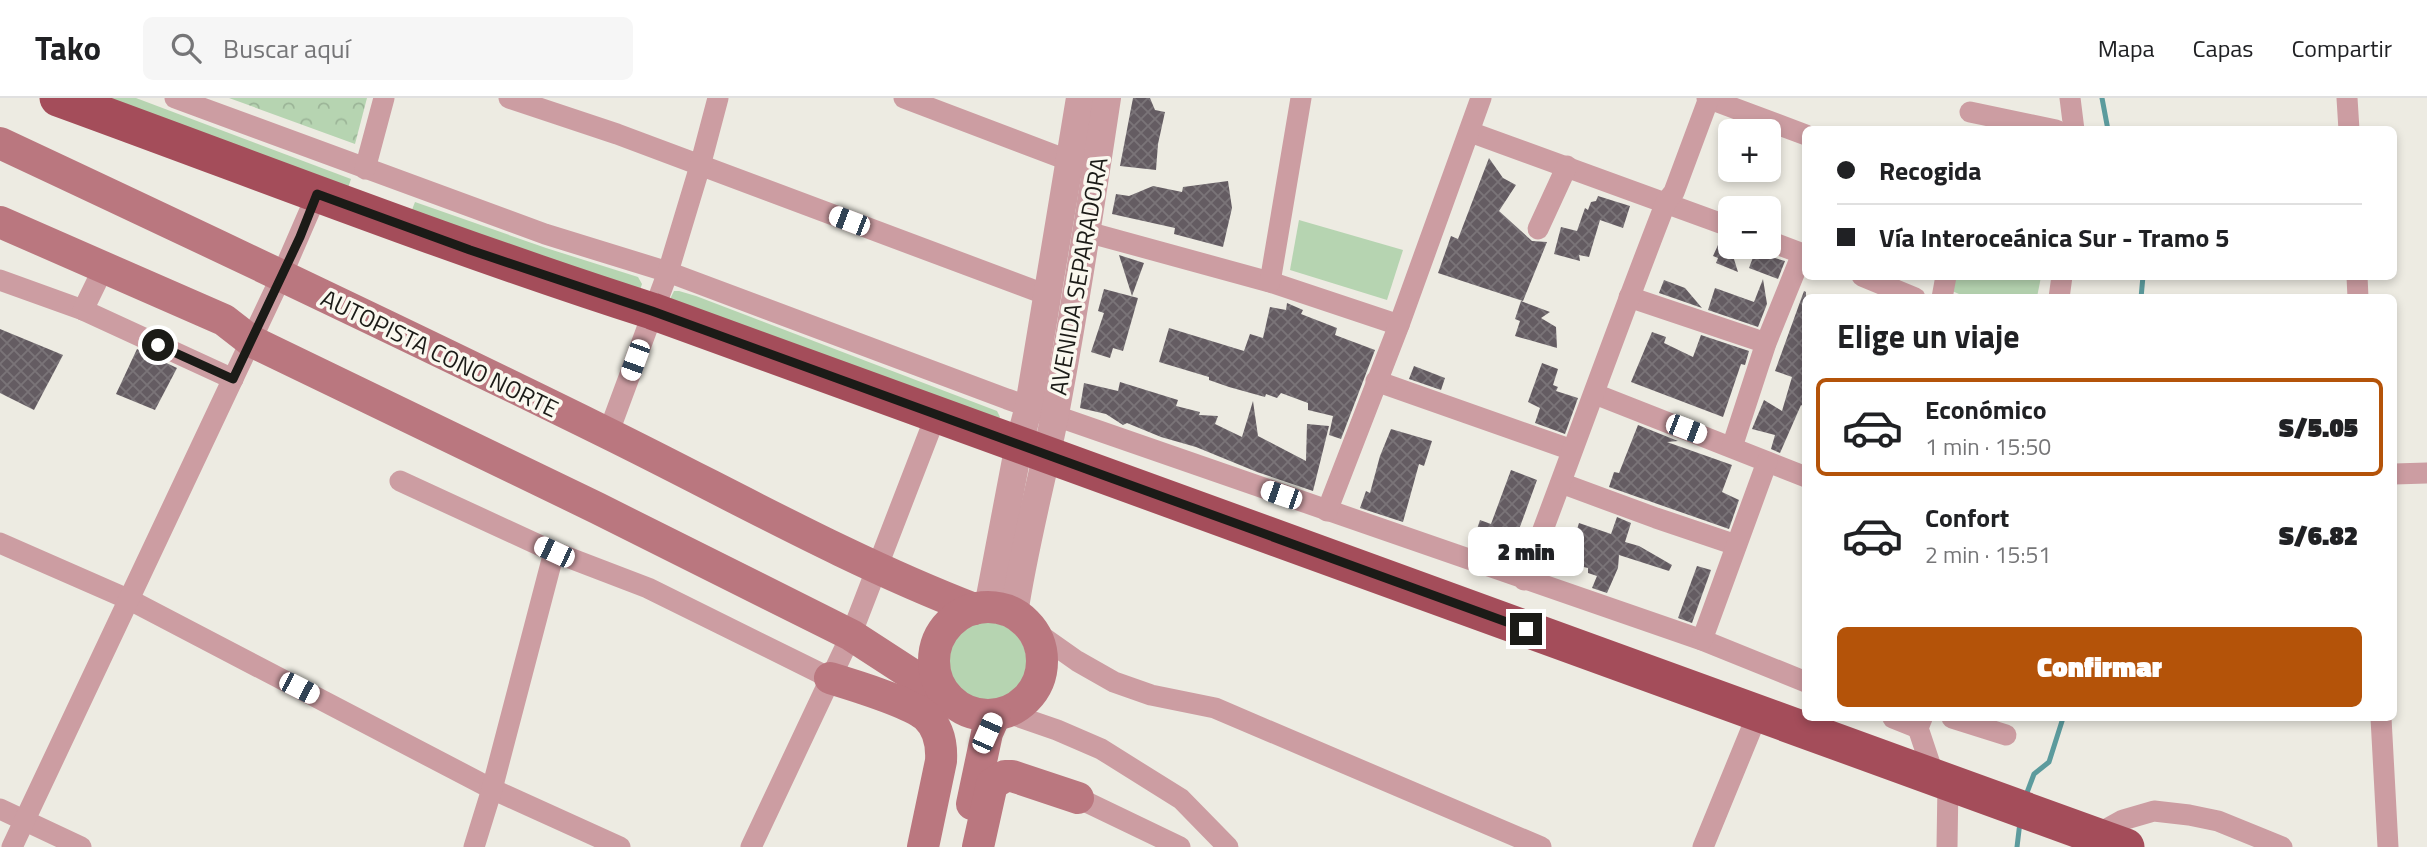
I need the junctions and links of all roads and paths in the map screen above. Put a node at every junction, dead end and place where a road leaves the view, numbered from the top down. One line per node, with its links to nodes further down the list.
1 (58, 98): 26 (highway)
2 (176, 98): 24 (street)
3 (384, 98): 24 (street)
4 (509, 98): 22 (street)
5 (718, 98): 22 (street)
6 (904, 98): 21 (street)
7 (1080, 98): 21 (street, AVENIDA SEPARADORA)
8 (1107, 98): 21 (street, AVENIDA SEPARADORA)
9 (1301, 98): 39 (street)
10 (1481, 98): 18 (street)
11 (1708, 98): 19 (street); 27 (street)
12 (2070, 98): 16 (street)
13 (2347, 98): 17 (street)
14 (1970, 113): 15 (street)
15 (2036, 126)
16 (2074, 126)
17 (2349, 126)
18 (1470, 132): 23 (street); 47 (street)
19 (1802, 133)
20 (0, 143): 38 (main road, AUTOPISTA CONO NORTE)
21 (1083, 164): 32 (street, AVENIDA SEPARADORA); 43 (street, AVENIDA SEPARADORA)
22 (700, 166): 37 (street); 43 (street)
23 (1567, 166): 27 (street); 31 (street)
24 (365, 169): 25 (street)
25 (388, 177): 28 (street); 37 (street)
26 (317, 194): 28 (highway); 38 (street)
27 (1666, 202): 30 (street); 44 (street)
28 (375, 216): 46 (highway)
29 (0, 222): 36 (main road)
30 (1718, 222)
31 (1538, 229)
32 (1087, 232): 39 (street); 53 (street, AVENIDA SEPARADORA)
33 (1781, 245): 34 (street)
34 (1802, 253)
35 (1802, 259): 49 (street)
36 (103, 267): 45 (street); 48 (main road)
37 (668, 272): 46 (street); 53 (street)
38 (281, 277): 48 (street); 55 (main road, AUTOPISTA CONO NORTE)
39 (1270, 282): 47 (street)
40 (1872, 286): 42 (street)
41 (3, 289): 45 (street)
42 (1901, 294)
43 (1047, 295): 53 (street, AVENIDA SEPARADORA)
44 (1629, 297): 49 (street); 52 (street)
45 (83, 310): 50 (street)
46 (652, 311): 54 (highway); 55 (street)
47 (1399, 325): 51 (street)
48 (251, 341): 50 (street); 73 (main road)
49 (1766, 343): 56 (street)
50 (233, 379): 71 (street)
51 (1376, 381): 58 (street); 65 (street)
52 (1595, 394): 56 (street); 58 (street)
53 (1042, 410): 57 (street, AVENIDA SEPARADORA); 65 (street)
54 (936, 415): 57 (highway); 69 (street)
55 (608, 434): 69 (main road, AUTOPISTA CONO NORTE)
56 (1732, 447): 59 (street)
57 (1033, 449): 72 (street, AVENIDA SEPARADORA); 79 (highway)
58 (1572, 450): 64 (street)
59 (1767, 461): 62 (street); 67 (street)
60 (2427, 473): 61 (street)
61 (2397, 474)
62 (1802, 475)
63 (400, 481): 68 (street)
64 (1561, 482): 67 (street); 70 (street)
65 (1328, 511): 70 (street)
66 (0, 542): 71 (street)
67 (1736, 545): 74 (street)
68 (554, 552): 75 (street); 85 (street)
69 (878, 568): 72 (main road, AUTOPISTA CONO NORTE); 73 (street)
70 (1524, 580): 74 (street)
71 (130, 600): 85 (street); 88 (street)
72 (1002, 615): 77 (main road); 78 (main road); 101 (street)
73 (851, 635): 75 (street); 77 (main road)
74 (1702, 640): 76 (street)
75 (830, 678): 94 (street); 95 (main road)
76 (1802, 680)
77 (954, 702): 78 (main road); 96 (main road)
78 (1000, 713): 97 (main road); 100 (street)
79 (1758, 713): 84 (highway); 102 (street)
80 (1962, 721): 83 (street)
81 (2381, 721): 105 (street)
82 (1920, 723): 84 (street)
83 (2006, 735)
84 (1952, 785): 89 (highway); 103 (street)
85 (492, 789): 92 (street); 93 (street)
86 (1078, 798): 98 (main road); 99 (street)
87 (0, 809): 88 (street)
88 (24, 819): 90 (street); 91 (street)
89 (2111, 841): 104 (street)
90 (12, 847)
91 (81, 847)
92 (474, 847)
93 (620, 847)
94 (751, 847)
95 (923, 847)
96 (939, 847)
97 (964, 847)
98 (978, 847)
99 (1180, 847)
100 (1228, 847)
101 (1541, 847)
102 (1703, 847)
103 (1947, 847)
104 (2282, 847)
105 (2388, 847)

